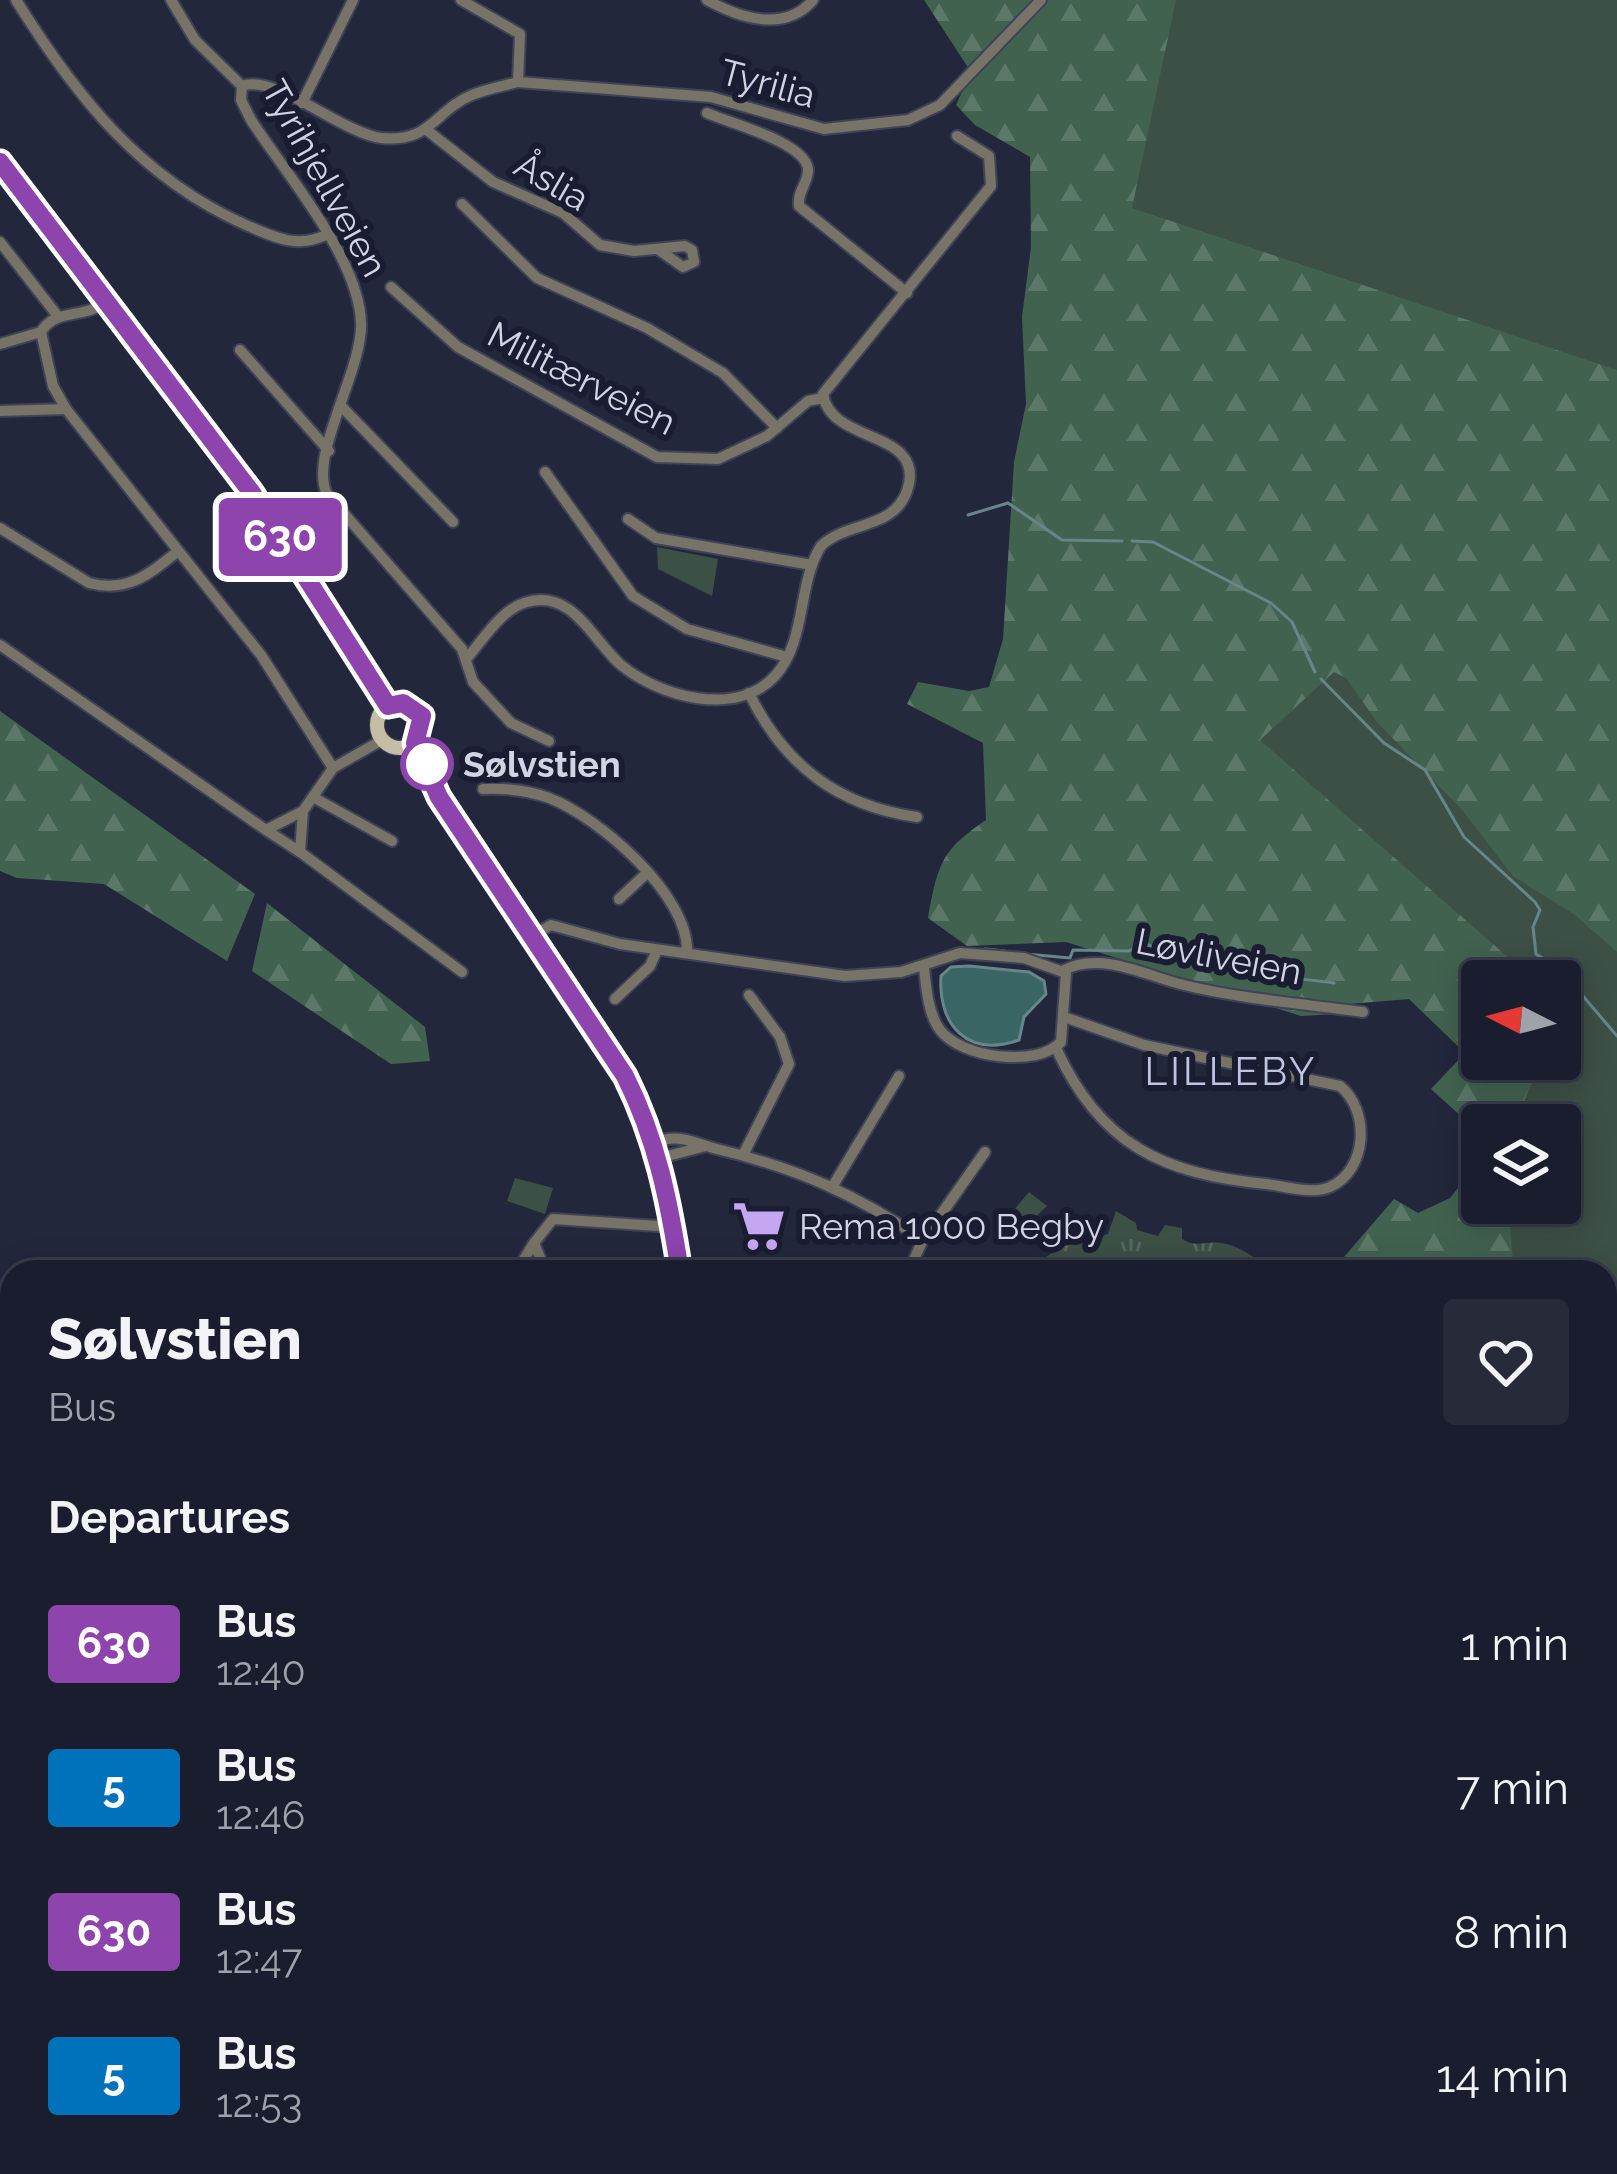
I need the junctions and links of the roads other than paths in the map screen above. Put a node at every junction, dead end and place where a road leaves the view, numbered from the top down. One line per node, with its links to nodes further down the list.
1 (16, 0): 16 (street)
2 (171, 0): 9 (street, Tyrihjellveien)
3 (353, 0): 10 (street)
4 (460, 0): 8 (street)
5 (707, 0): 6 (street)
6 (813, 0)
7 (1041, 0): 8 (street, Tyrilia)
8 (518, 82): 12 (street, Tyrilia)
9 (242, 86): 10 (street); 16 (street, Tyrihjellveien)
10 (302, 104): 12 (street)
11 (707, 112): 20 (street)
12 (428, 131): 18 (street, Åslia)
13 (957, 136): 20 (street)
14 (0, 162): 21 (main road)
15 (462, 204): 30 (street)
16 (326, 235): 27 (street, Tyrihjellveien)
17 (0, 242): 22 (street)
18 (659, 250)
19 (391, 287): 30 (street, Militærveien)
20 (907, 293): 26 (street)
21 (104, 303): 22 (street); 42 (main road)
22 (56, 316): 23 (street)
23 (41, 332): 24 (street); 28 (street)
24 (0, 344)
25 (240, 350): 31 (street)
26 (823, 398): 30 (street, Militærveien); 37 (street)
27 (342, 406): 31 (street, Tyrihjellveien); 34 (street)
28 (66, 409): 29 (street); 36 (street)
29 (0, 411)
30 (777, 428)
31 (329, 451): 40 (street, Tyrihjellveien)
32 (545, 472): 39 (street)
33 (628, 518): 37 (street)
34 (453, 522)
35 (0, 528): 36 (street)
36 (177, 552): 46 (street)
37 (812, 565): 39 (street)
38 (0, 645): 51 (street)
39 (787, 657): 41 (street)
40 (467, 658): 41 (street); 44 (street, Tyrihjellveien)
41 (749, 693): 50 (street)
42 (388, 706): 43 (main road); 45 (main road)
43 (382, 740): 45 (main road); 46 (street)
44 (550, 741)
45 (415, 743): 56 (main road)
46 (333, 768): 48 (street)
47 (483, 789): 54 (street)
48 (313, 797): 49 (street); 52 (street)
49 (303, 811): 51 (street); 53 (street)
50 (917, 817)
51 (266, 830): 53 (street)
52 (392, 841)
53 (300, 851): 61 (street)
54 (647, 873): 55 (street); 58 (street)
55 (620, 899)
56 (532, 936): 57 (street); 68 (main road)
57 (657, 950): 58 (street); 63 (street)
58 (687, 953): 59 (street)
59 (924, 967): 60 (street); 66 (street)
60 (1064, 970): 64 (street, Løvliveien); 65 (street)
61 (461, 971)
62 (749, 995): 70 (street)
63 (615, 999)
64 (1363, 1012)
65 (1067, 1018): 66 (street); 66 (street)
66 (1056, 1048)
67 (899, 1076): 71 (street)
68 (657, 1150): 70 (street); 72 (main road)
69 (985, 1152): 73 (street)
70 (742, 1155): 71 (street)
71 (834, 1184): 73 (street)
72 (673, 1227): 74 (street); 77 (main road)
73 (922, 1240): 78 (street)
74 (534, 1243): 75 (street); 76 (street)
75 (523, 1260)
76 (541, 1260)
77 (678, 1260)
78 (913, 1260)

